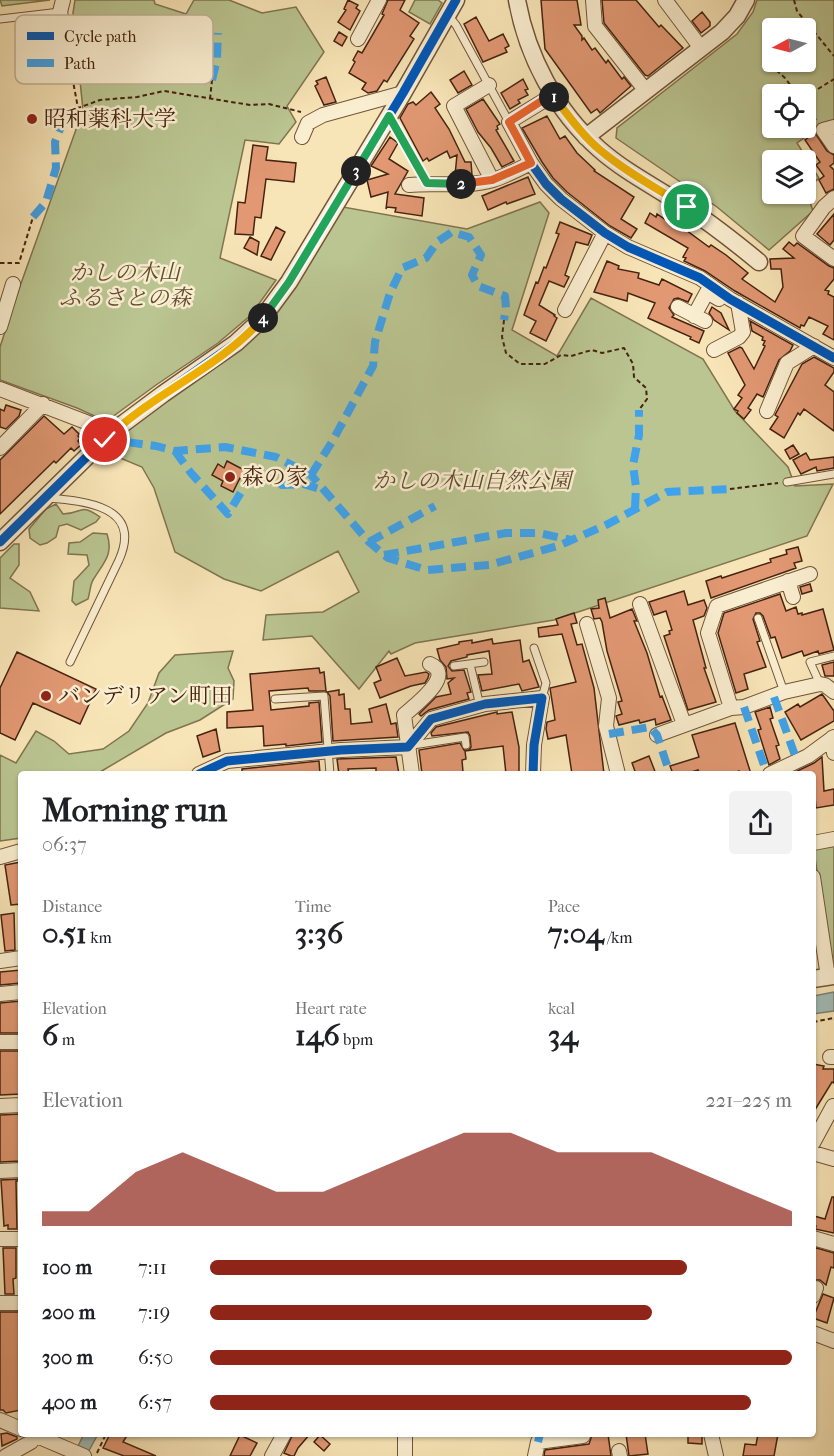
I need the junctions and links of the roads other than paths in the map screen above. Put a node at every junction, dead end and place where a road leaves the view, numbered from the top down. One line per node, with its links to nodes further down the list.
1 (379, 0): 11 (street)
2 (517, 0): 16 (street)
3 (593, 0): 14 (street)
4 (665, 0): 12 (street)
5 (746, 0): 12 (street)
6 (451, 5): 13 (lane); 15 (street)
7 (62, 11): 8 (lane)
8 (31, 15)
9 (15, 17): 10 (lane)
10 (0, 19)
11 (358, 39)
12 (701, 48): 14 (street)
13 (489, 85): 18 (lane); 24 (street)
14 (646, 91): 21 (street)
15 (403, 93): 17 (street); 20 (street)
16 (553, 95): 18 (street); 21 (street)
17 (389, 116): 25 (lane); 43 (street)
18 (509, 122): 23 (street)
19 (829, 129): 22 (street)
20 (302, 137)
21 (586, 137): 30 (street)
22 (834, 146)
23 (531, 163): 24 (street); 28 (street)
24 (492, 180): 25 (street)
25 (427, 183): 26 (street)
26 (409, 185)
27 (834, 198): 29 (street)
28 (605, 233): 32 (street); 34 (street)
29 (834, 259)
30 (759, 262)
31 (13, 284): 35 (street)
32 (734, 301): 33 (street); 37 (street); 38 (street)
33 (678, 307)
34 (565, 310)
35 (2, 311): 36 (street)
36 (0, 327)
37 (814, 346): 39 (street); 42 (street)
38 (714, 350)
39 (834, 358)
40 (0, 388): 41 (street)
41 (43, 404): 43 (street); 44 (street)
42 (767, 411)
43 (112, 432): 47 (street)
44 (0, 448)
45 (834, 474): 46 (lane)
46 (787, 482)
47 (45, 498): 48 (street); 57 (lane)
48 (0, 542)
49 (810, 574): 50 (street)
50 (788, 581): 51 (street); 68 (street)
51 (793, 597)
52 (640, 604): 69 (street)
53 (758, 618): 63 (lane)
54 (587, 624): 80 (street)
55 (534, 648): 65 (lane)
56 (834, 656): 62 (lane)
57 (70, 662)
58 (484, 662): 60 (lane)
59 (430, 664): 73 (street)
60 (470, 664): 61 (lane); 67 (lane)
61 (454, 666)
62 (820, 684): 63 (street); 64 (street)
63 (784, 692): 68 (street)
64 (834, 693)
65 (542, 698): 67 (street); 79 (street)
66 (275, 699): 74 (lane)
67 (480, 706): 73 (street)
68 (731, 708): 69 (street)
69 (684, 724): 70 (street)
70 (657, 735)
71 (833, 737): 75 (street); 81 (street)
72 (466, 745): 73 (lane)
73 (408, 747): 74 (street); 78 (street)
74 (328, 751): 76 (street); 77 (lane)
75 (834, 753)
76 (207, 771)
77 (330, 771)
78 (412, 771)
79 (533, 771)
80 (617, 771)
81 (776, 771)
82 (834, 840): 83 (street)
83 (816, 843)
84 (18, 852): 85 (street)
85 (0, 857)
86 (816, 920): 89 (street)
87 (18, 958): 88 (street)
88 (0, 961)
89 (825, 977)
90 (18, 992): 91 (street)
91 (0, 994)
92 (0, 1042): 93 (street)
93 (18, 1042)
94 (18, 1105): 95 (street)
95 (0, 1106)
96 (833, 1106): 97 (street)
97 (816, 1137)
98 (816, 1154): 99 (street)
99 (834, 1159)
100 (18, 1170): 101 (street)
101 (0, 1171)
102 (0, 1239): 103 (street)
103 (18, 1239)
104 (816, 1239): 105 (street)
105 (834, 1245)
106 (18, 1302): 107 (street)
107 (0, 1303)
108 (816, 1334): 109 (street)
109 (834, 1341)
110 (0, 1420): 111 (street)
111 (18, 1428)
112 (30, 1437): 119 (street)
113 (40, 1437): 118 (street)
114 (282, 1437): 120 (street)
115 (405, 1437): 121 (street)
116 (576, 1437): 122 (street)
117 (712, 1437): 123 (street)
118 (78, 1453)
119 (6, 1456)
120 (272, 1456)
121 (405, 1456)
122 (535, 1456)
123 (716, 1456)

